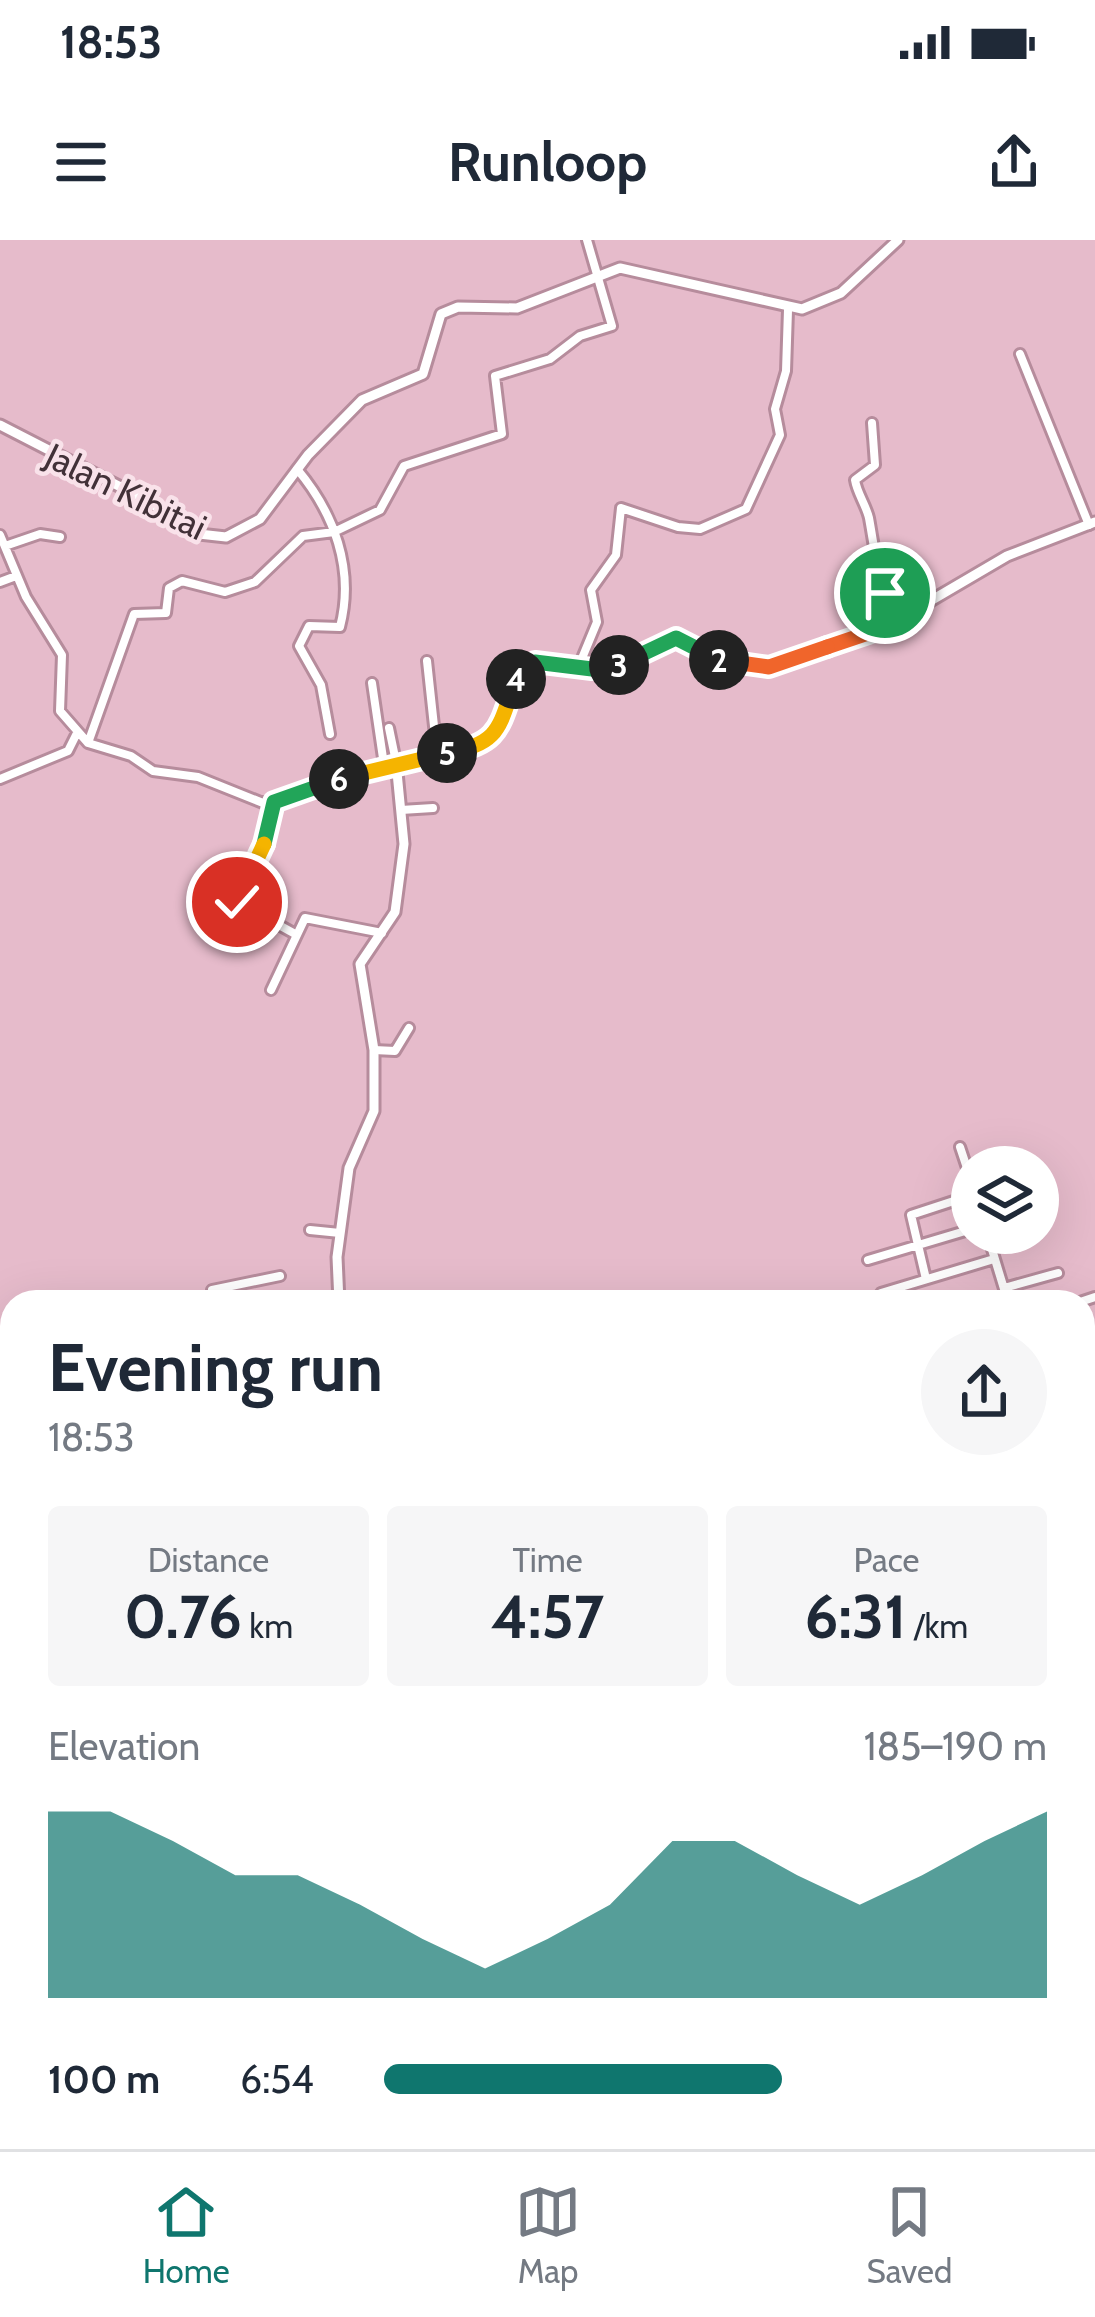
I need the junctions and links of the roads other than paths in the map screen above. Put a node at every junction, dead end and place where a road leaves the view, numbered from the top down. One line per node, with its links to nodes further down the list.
1 (587, 240): 3 (street)
2 (898, 240): 4 (street)
3 (597, 273): 4 (street, Jalan Kibitai); 8 (street, Jalan Kibitai); 10 (street)
4 (788, 310): 18 (street)
5 (1020, 354): 9 (street)
6 (872, 423): 16 (street)
7 (0, 425): 8 (street, Jalan Kibitai)
8 (297, 469): 10 (street)
9 (1092, 524): 16 (street)
10 (334, 532): 22 (street); 23 (street)
11 (0, 535): 13 (street)
12 (60, 537): 13 (street)
13 (5, 546): 14 (street)
14 (16, 576): 15 (street); 21 (street)
15 (0, 582)
16 (901, 622): 18 (street)
17 (427, 661): 24 (street)
18 (578, 668): 24 (street)
19 (372, 682): 25 (street)
20 (389, 728): 25 (street)
21 (77, 730): 23 (street); 26 (street)
22 (330, 734)
23 (88, 743): 27 (street)
24 (437, 754): 25 (street)
25 (390, 763): 27 (street); 29 (street)
26 (0, 779)
27 (274, 802): 31 (street)
28 (433, 808): 29 (street)
29 (400, 810): 30 (street)
30 (382, 933): 31 (street); 34 (street)
31 (298, 934): 32 (street)
32 (272, 990)
33 (409, 1028): 34 (street)
34 (374, 1050): 37 (street)
35 (951, 1201): 39 (street)
36 (310, 1230): 37 (street)
37 (340, 1233): 50 (street)
38 (951, 1235): 39 (street)
39 (917, 1245): 42 (street); 45 (street)
40 (993, 1254): 41 (street)
41 (994, 1258): 45 (street); 47 (street)
42 (868, 1260)
43 (1058, 1273): 47 (street)
44 (280, 1276): 46 (street)
45 (926, 1279): 51 (street)
46 (245, 1287): 48 (street); 49 (street)
47 (1004, 1288)
48 (212, 1290)
49 (245, 1290)
50 (339, 1290)
51 (888, 1290)

